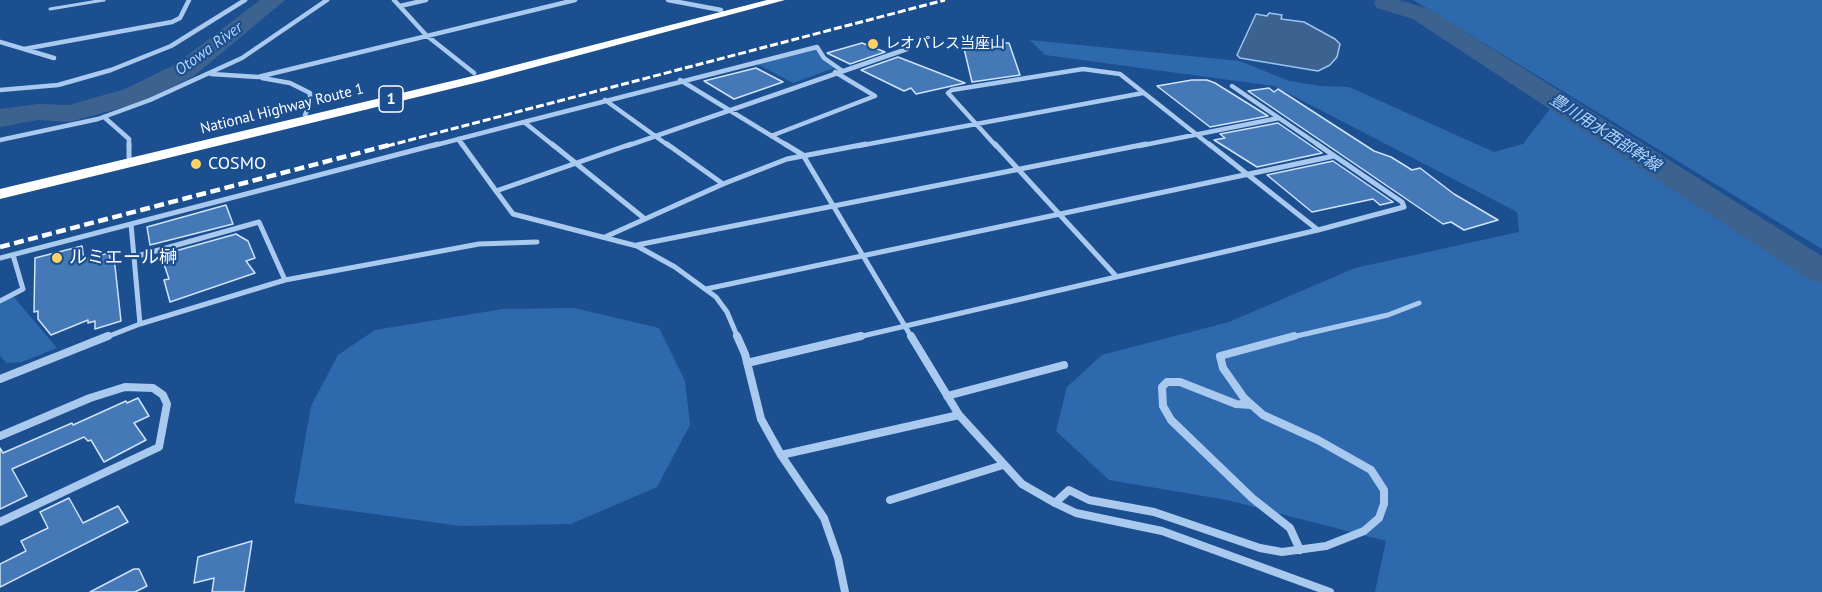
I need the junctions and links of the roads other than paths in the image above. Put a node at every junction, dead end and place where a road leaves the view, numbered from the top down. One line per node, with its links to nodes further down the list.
1 (104, 0): 12 (lane)
2 (189, 0): 16 (street)
3 (245, 0): 26 (street)
4 (327, 0): 22 (street)
5 (394, 0): 11 (street)
6 (426, 0): 11 (street)
7 (575, 0): 14 (street)
8 (668, 0): 13 (street)
9 (759, 0): 13 (highway, National Highway Route 1 / 1)
10 (780, 0): 49 (highway, National Highway Route 1 / 1)
11 (400, 6): 14 (street)
12 (50, 9)
13 (721, 10): 21 (highway, National Highway Route 1 / 1)
14 (426, 35): 21 (street); 23 (street)
15 (0, 42): 16 (street)
16 (24, 49): 18 (street)
17 (907, 49): 19 (street)
18 (54, 58)
19 (841, 70): 20 (street); 24 (street)
20 (835, 72): 29 (street); 37 (street)
21 (474, 73): 30 (highway, National Highway Route 1 / 1)
22 (211, 74): 23 (street); 31 (street)
23 (258, 77): 30 (street)
24 (680, 80): 28 (street); 29 (street)
25 (1233, 86): 32 (street)
26 (0, 90)
27 (1143, 93): 34 (street); 34 (street); 35 (street)
28 (605, 100): 33 (street); 36 (street)
29 (728, 110): 36 (street); 37 (street)
30 (304, 115): 42 (highway, National Highway Route 1 / 1)
31 (104, 117): 39 (street); 42 (street)
32 (1279, 118): 35 (street); 41 (street)
33 (524, 122): 38 (street); 43 (street)
34 (977, 124): 40 (street); 44 (street)
35 (1196, 135): 44 (street); 45 (street)
36 (655, 136): 43 (street); 46 (street)
37 (771, 136): 40 (street)
38 (458, 139): 48 (street); 53 (street)
39 (0, 140)
40 (803, 155): 46 (street); 50 (street)
41 (1334, 156): 45 (street); 54 (street)
42 (129, 157): 47 (highway, National Highway Route 1 / 1)
43 (577, 163): 48 (street); 52 (street)
44 (1017, 170): 50 (street); 51 (street)
45 (1247, 173): 51 (street); 54 (street)
46 (723, 184): 52 (street)
47 (0, 188)
48 (496, 191): 55 (street)
49 (0, 196)
50 (832, 206): 57 (street); 59 (street)
51 (1057, 214): 59 (street); 62 (street)
52 (645, 219): 55 (street)
53 (131, 224): 58 (street); 60 (street)
54 (1318, 230): 62 (street)
55 (605, 237): 57 (street)
56 (537, 242): 63 (street)
57 (637, 246): 64 (street)
58 (13, 255): 61 (street); 65 (street)
59 (861, 256): 64 (street); 68 (street)
60 (134, 257): 63 (street); 67 (street)
61 (0, 258)
62 (1116, 276): 68 (street)
63 (285, 279): 67 (street)
64 (706, 289): 69 (street)
65 (0, 301)
66 (1419, 303): 73 (street)
67 (140, 324): 71 (street)
68 (903, 326): 69 (street); 72 (street)
69 (747, 363): 76 (street)
70 (1064, 365): 72 (street)
71 (0, 379)
72 (946, 396): 74 (street)
73 (1251, 405): 81 (street); 81 (street)
74 (959, 415): 76 (street); 77 (street)
75 (0, 436): 80 (street)
76 (781, 456): 82 (street)
77 (1003, 465): 78 (street); 79 (street)
78 (890, 500)
79 (1055, 503): 81 (street); 83 (street)
80 (0, 522)
81 (1300, 550)
82 (845, 592)
83 (1330, 592)

